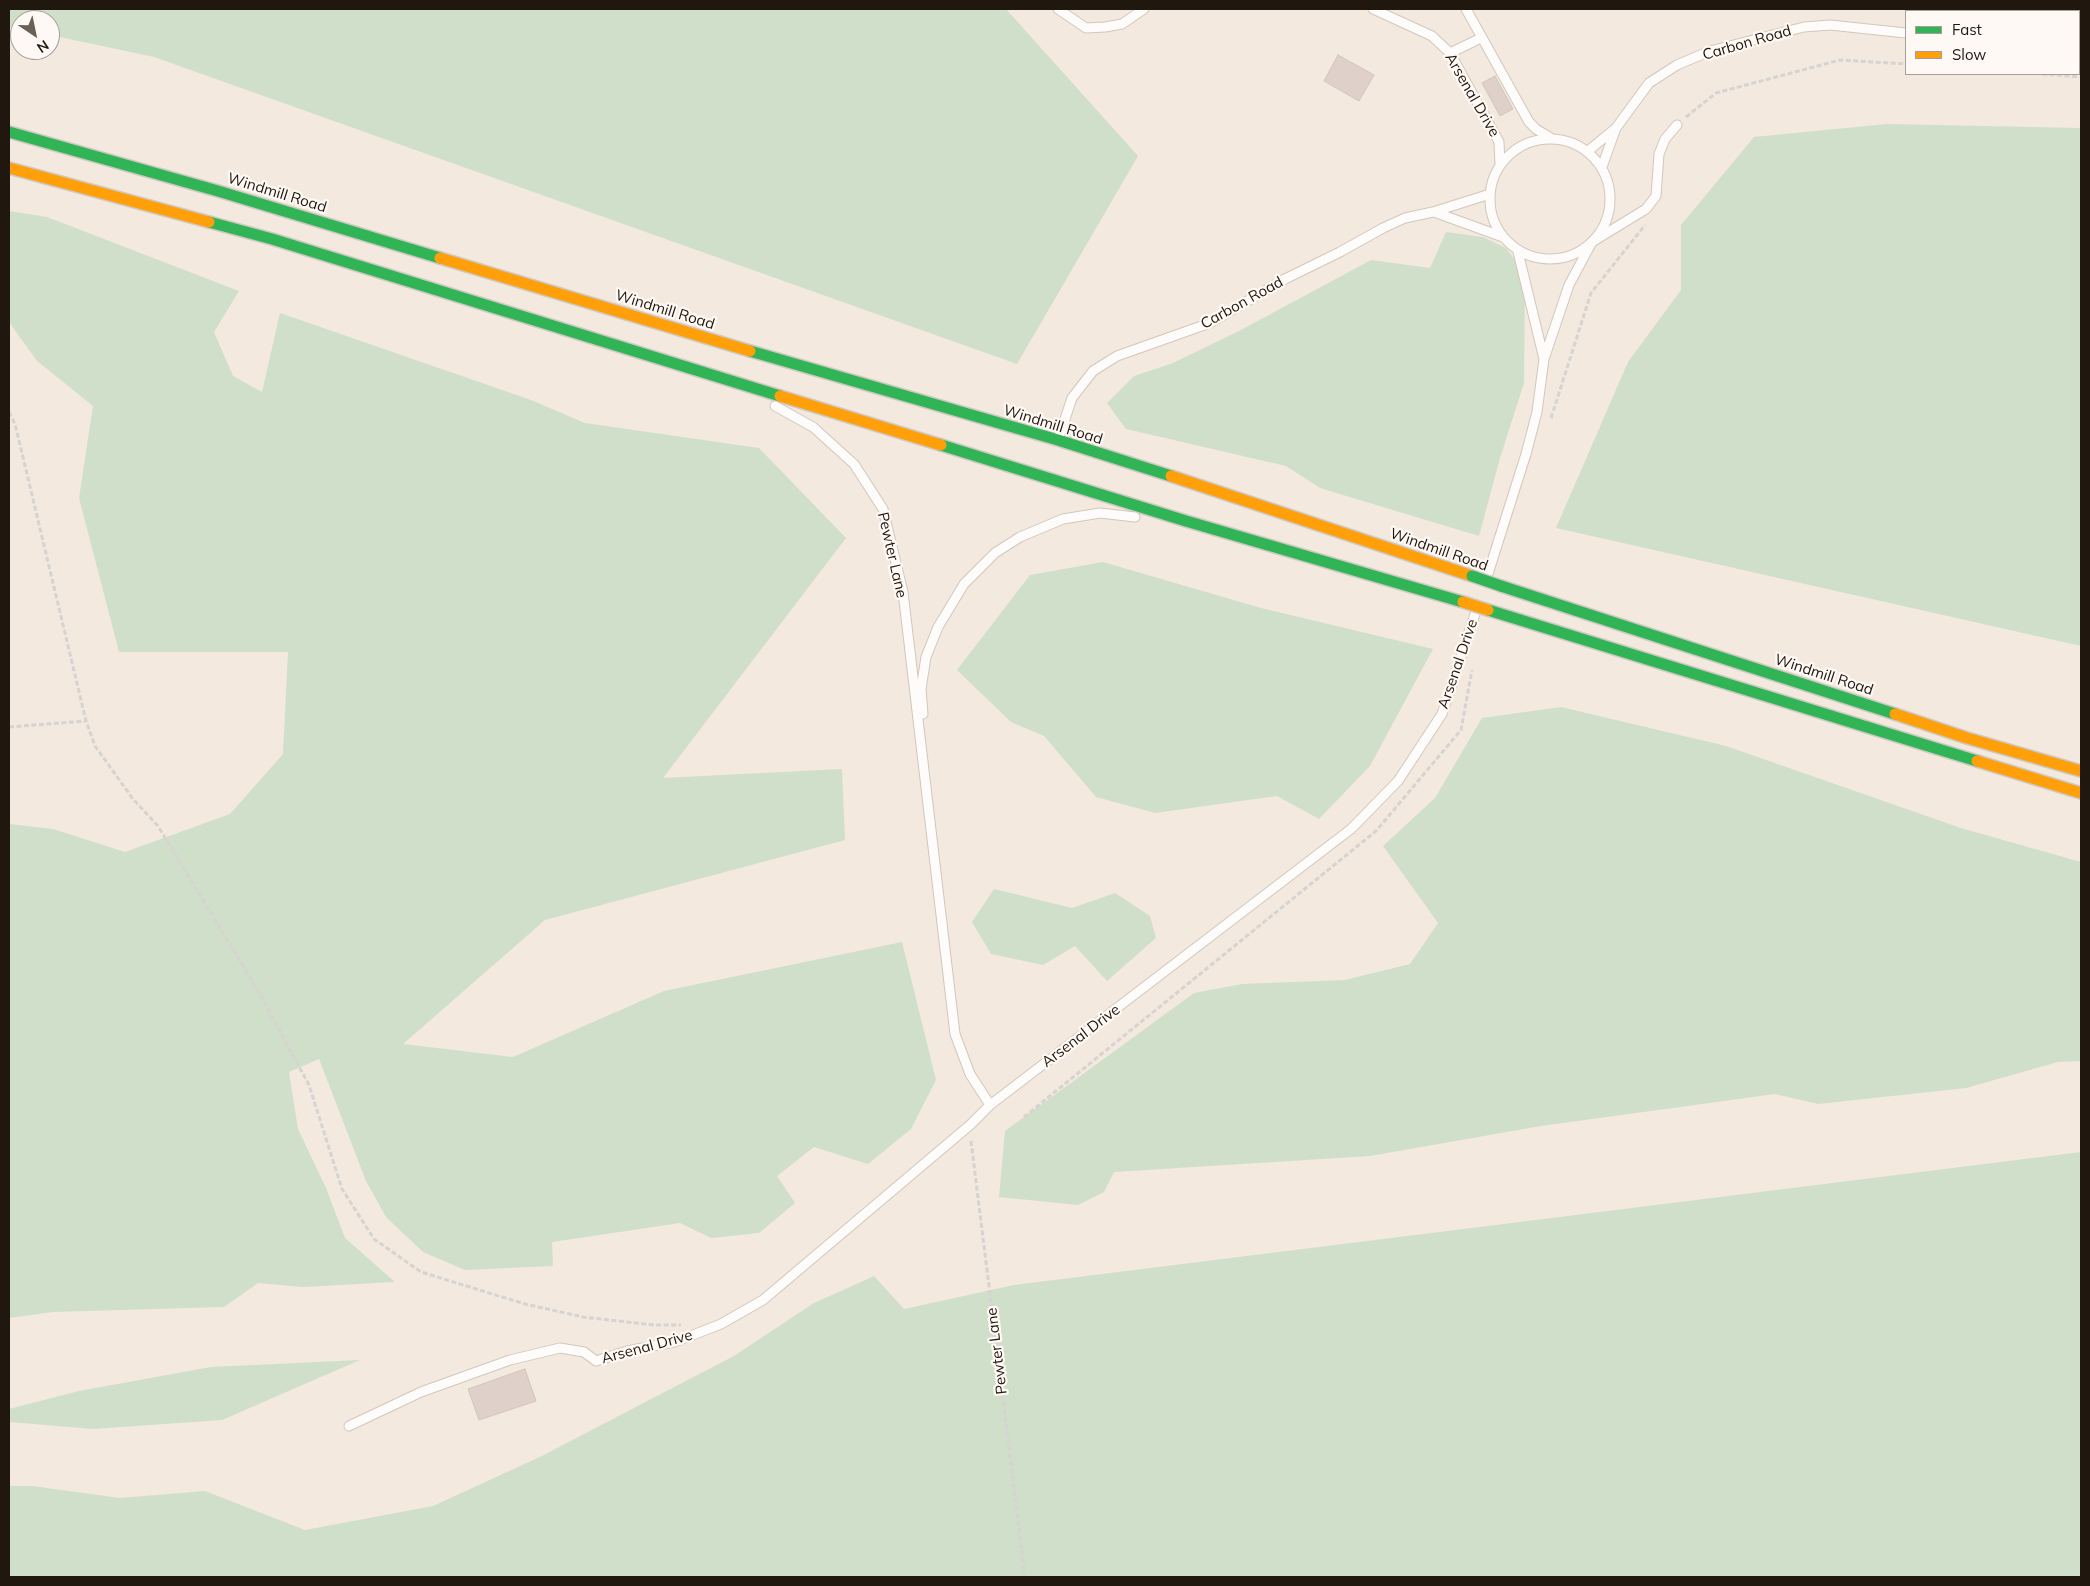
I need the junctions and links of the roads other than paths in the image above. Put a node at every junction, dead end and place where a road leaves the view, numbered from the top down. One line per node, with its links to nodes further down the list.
1 (1058, 9): 2 (lane)
2 (1144, 9)
3 (1373, 9): 7 (lane, Arsenal Drive)
4 (1466, 9): 6 (lane)
5 (1905, 33): 9 (lane, Carbon Road)
6 (1482, 38): 7 (lane); 11 (lane)
7 (1450, 53): 13 (lane, Arsenal Drive)
8 (1677, 125): 19 (lane)
9 (1616, 128): 12 (lane, Carbon Road); 14 (lane, Carbon Road)
10 (9, 132): 23 (highway, Windmill Road)
11 (1551, 138): 12 (lane); 13 (lane)
12 (1588, 151): 14 (lane)
13 (1500, 164): 16 (lane)
14 (1602, 167): 19 (lane)
15 (9, 168): 21 (highway)
16 (1490, 194): 17 (lane, Carbon Road); 18 (lane)
17 (1433, 212): 18 (lane); 23 (lane, Carbon Road)
18 (1502, 237): 20 (lane)
19 (1592, 242): 20 (lane); 22 (lane, Arsenal Drive)
20 (1518, 252): 22 (lane, Arsenal Drive)
21 (574, 331): 24 (highway); 26 (lane, Pewter Lane)
22 (1544, 359): 28 (lane, Arsenal Drive)
23 (1058, 440): 25 (highway, Windmill Road, bridge)
24 (1301, 554): 26 (lane, Pewter Lane); 27 (highway, bridge)
25 (2081, 771)
26 (925, 786): 28 (lane, Pewter Lane)
27 (2081, 793)
28 (990, 1105): 29 (lane, Arsenal Drive)
29 (349, 1426)

